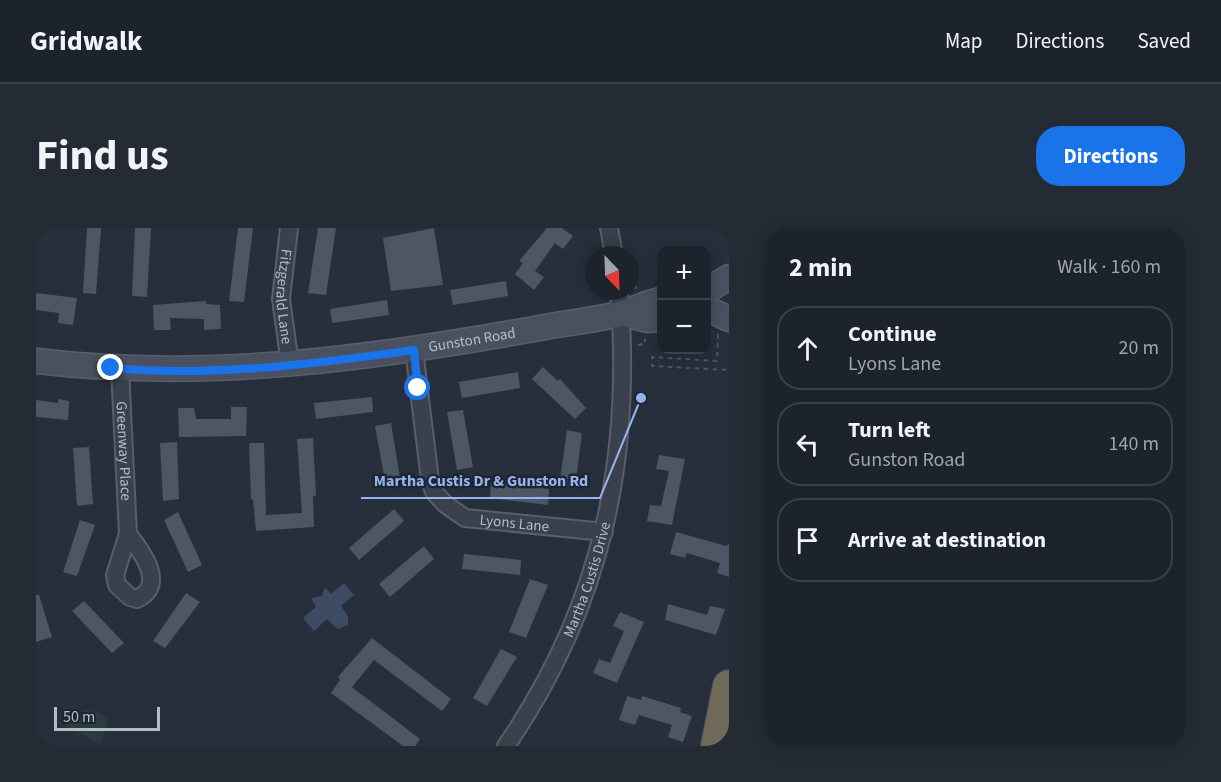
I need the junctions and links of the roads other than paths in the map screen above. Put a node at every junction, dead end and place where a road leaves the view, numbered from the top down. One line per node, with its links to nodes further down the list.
1 (289, 228): 13 (street, Fitzgerald Lane)
2 (609, 228): 3 (street)
3 (612, 246)
4 (729, 277): 5 (street)
5 (711, 288)
6 (657, 301): 7 (street, Gunston Road)
7 (620, 302): 9 (street, Gunston Road); 11 (street, Gunston Road); 15 (street, Martha Custis Drive)
8 (711, 312): 10 (street)
9 (657, 319)
10 (729, 319)
11 (414, 350): 13 (street, Gunston Road); 15 (street, Lyons Lane)
12 (36, 361): 14 (street, Gunston Road)
13 (290, 364): 14 (street, Gunston Road)
14 (120, 369): 16 (street, Greenway Place)
15 (604, 532): 18 (street, Martha Custis Drive)
16 (128, 534)
17 (729, 686): 19 (highway)
18 (506, 746)
19 (717, 746)

